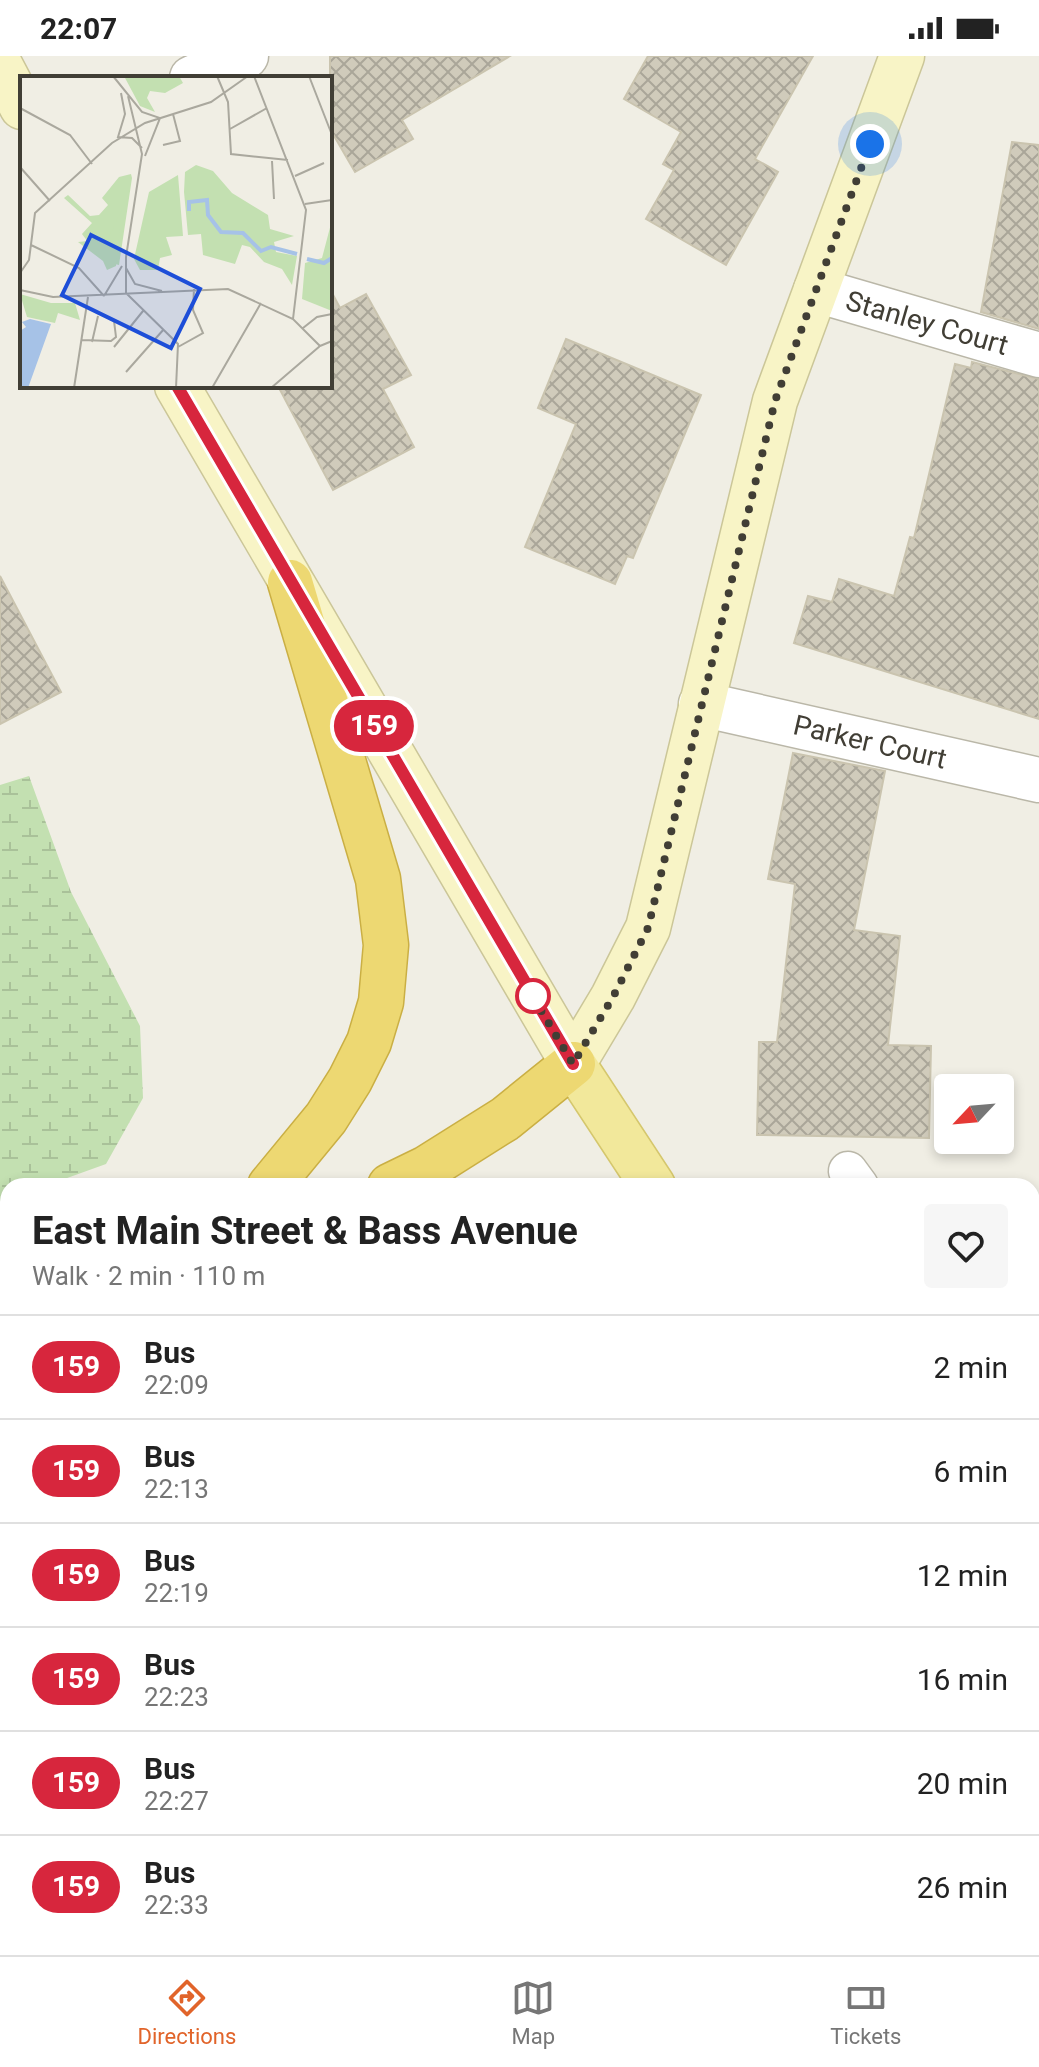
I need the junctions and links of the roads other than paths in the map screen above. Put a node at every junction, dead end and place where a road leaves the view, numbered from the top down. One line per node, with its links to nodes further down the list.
1 (246, 56): 4 (street)
2 (902, 56): 6 (main road)
3 (0, 65): 5 (main road)
4 (197, 76)
5 (20, 103)
6 (816, 290): 7 (street, Stanley Court); 10 (main road)
7 (1039, 355)
8 (178, 388): 9 (main road)
9 (290, 582): 12 (main road); 13 (highway)
10 (701, 704): 11 (street, Parker Court); 12 (main road)
11 (1039, 780)
12 (573, 1064): 14 (highway); 15 (main road)
13 (277, 1178)
14 (406, 1178)
15 (648, 1178)

